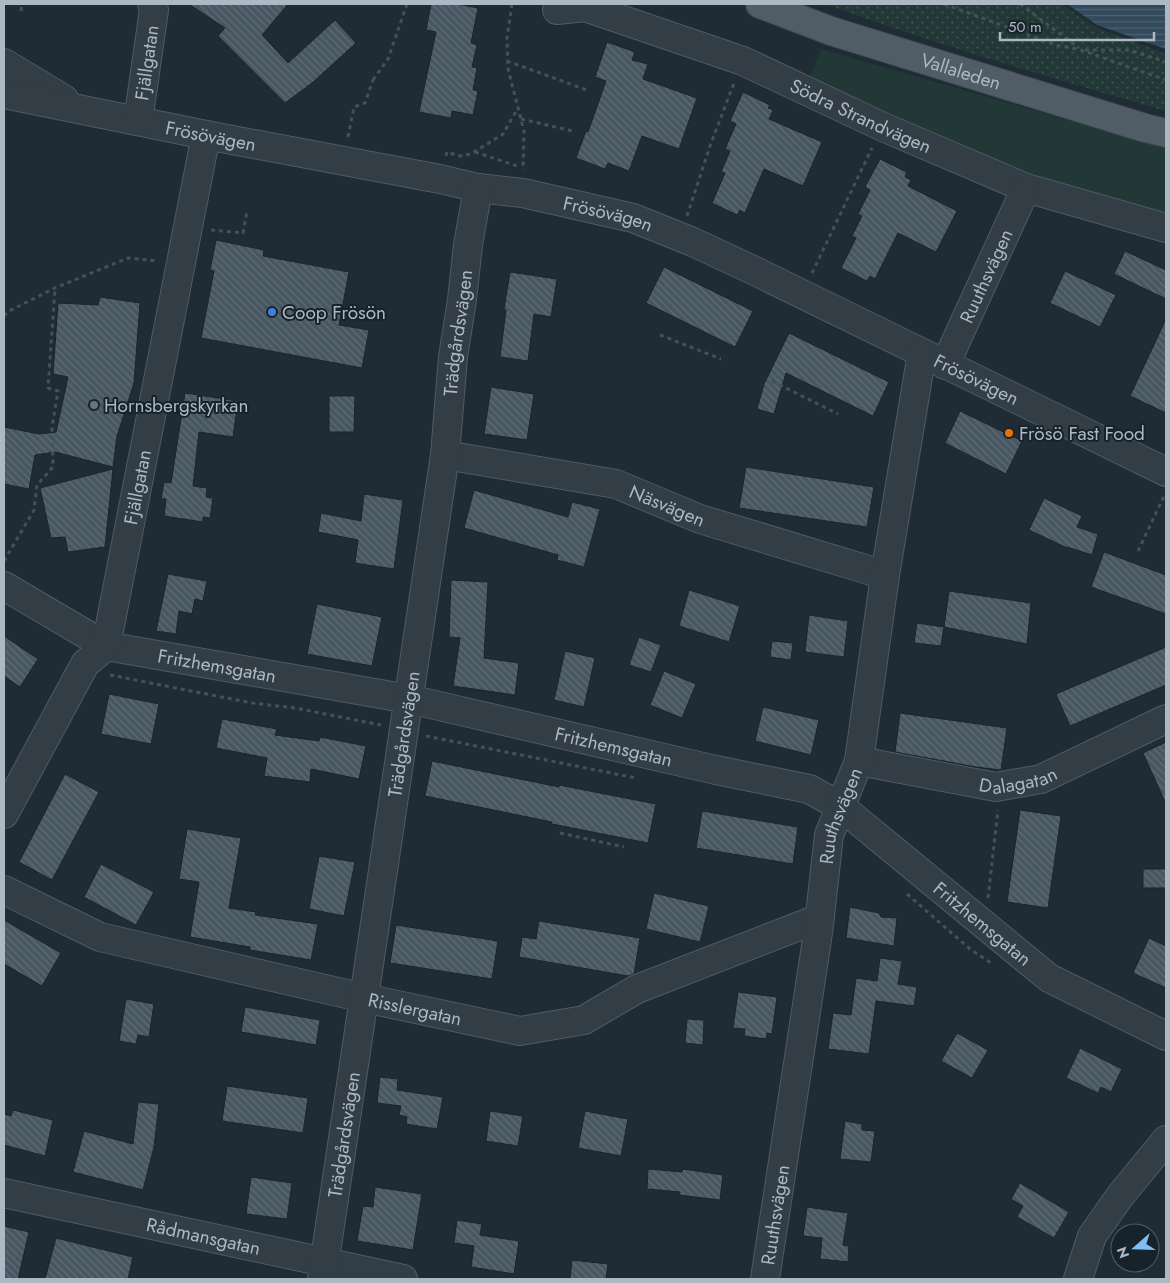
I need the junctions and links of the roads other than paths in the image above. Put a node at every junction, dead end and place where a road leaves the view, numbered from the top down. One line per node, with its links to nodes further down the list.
1 (152, 4): 7 (street, Fjällgatan)
2 (760, 4): 8 (main road, Vallaleden)
3 (557, 10): 11 (street, Södra Strandvägen)
4 (4, 63): 6 (street)
5 (4, 94): 6 (street, Frösövägen)
6 (82, 110): 7 (street, Frösövägen)
7 (138, 121): 9 (street, Frösövägen)
8 (1166, 133)
9 (206, 135): 10 (street, Frösövägen); 18 (street, Fjällgatan)
10 (478, 188): 13 (street, Frösövägen); 14 (street, Trädgårdsvägen)
11 (1026, 188): 12 (street, Södra Strandvägen); 13 (street, Ruuthsvägen)
12 (1166, 228)
13 (934, 359): 15 (street, Frösövägen); 16 (street, Ruuthsvägen)
14 (445, 455): 16 (street, Näsvägen); 19 (street, Trädgårdsvägen)
15 (1166, 472)
16 (885, 576): 21 (street, Ruuthsvägen)
17 (4, 586): 18 (street, Fritzhemsgatan)
18 (106, 646): 19 (street, Fritzhemsgatan); 23 (street)
19 (409, 699): 22 (street, Fritzhemsgatan); 26 (street, Trädgårdsvägen)
20 (1166, 719): 21 (street, Dalagatan)
21 (859, 761): 22 (street, Ruuthsvägen)
22 (840, 806): 25 (street, Ruuthsvägen); 27 (street, Fritzhemsgatan)
23 (4, 814)
24 (4, 890): 26 (street, Risslergatan)
25 (820, 918): 26 (street, Risslergatan); 32 (street, Ruuthsvägen)
26 (364, 998): 30 (street, Trädgårdsvägen)
27 (1166, 1036)
28 (1166, 1140): 33 (street)
29 (4, 1193): 30 (street, Rådmansgatan)
30 (323, 1271): 31 (street, Rådmansgatan)
31 (403, 1279)
32 (765, 1279)
33 (1078, 1279)

